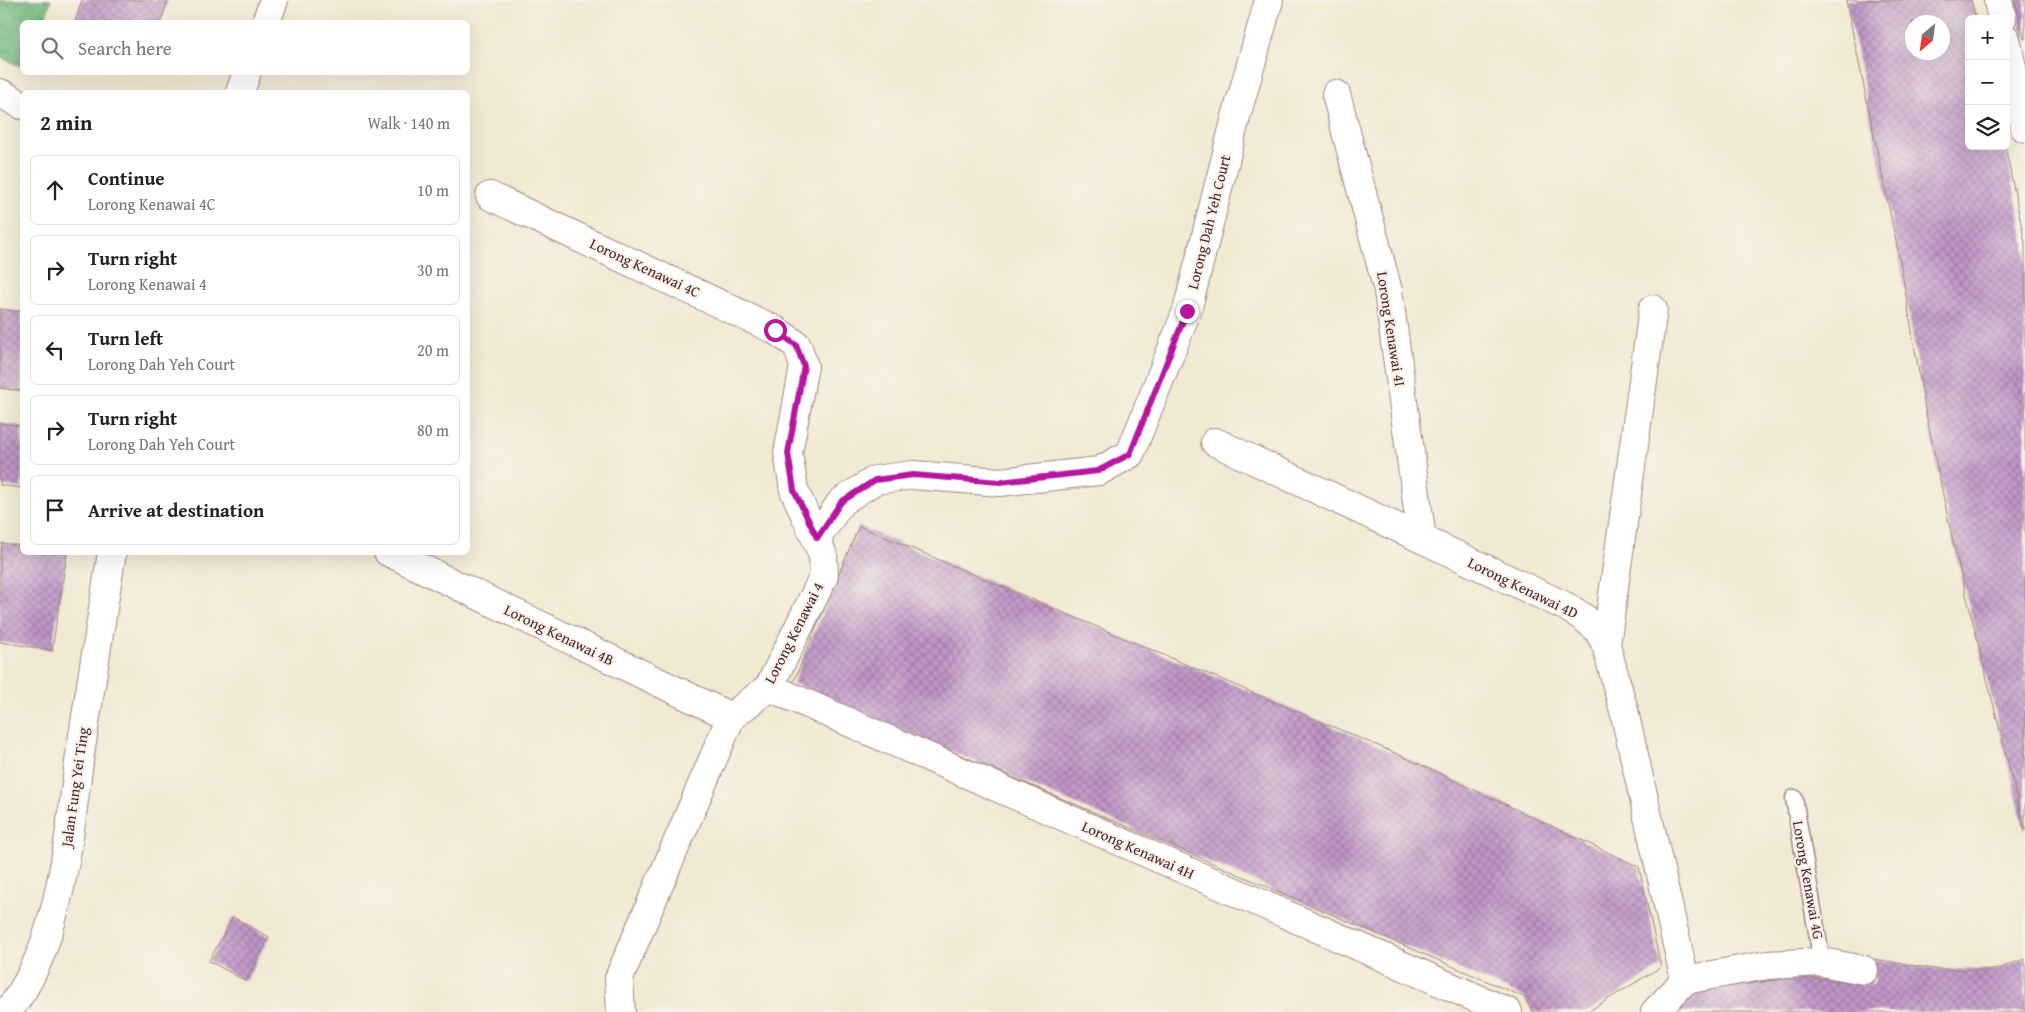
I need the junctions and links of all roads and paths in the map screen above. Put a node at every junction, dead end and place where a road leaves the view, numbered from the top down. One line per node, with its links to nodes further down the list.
1 (274, 0): 5 (street)
2 (1269, 0): 17 (street, Lorong Dah Yeh Court)
3 (1998, 0): 4 (street)
4 (2001, 15)
5 (267, 20)
6 (2010, 58): 12 (street)
7 (246, 75): 8 (street)
8 (241, 90)
9 (0, 93): 11 (street)
10 (1336, 94): 18 (street, Lorong Kenawai 4I)
11 (20, 104)
12 (2025, 128)
13 (490, 196): 15 (street, Lorong Kenawai 4C)
14 (1653, 309): 21 (street)
15 (796, 345): 17 (street, Lorong Kenawai 4)
16 (1215, 442): 18 (street, Lorong Kenawai 4D)
17 (817, 538): 22 (street, Lorong Kenawai 4)
18 (1422, 539): 21 (street, Lorong Kenawai 4D)
19 (111, 555): 28 (street, Jalan Fung Yei Ting)
20 (394, 555): 23 (street, Lorong Kenawai 4B)
21 (1606, 645): 27 (street, Lorong Kenawai 4D)
22 (769, 687): 23 (street, Lorong Kenawai 4); 30 (street, Lorong Kenawai 4H)
23 (731, 717): 29 (street, Lorong Kenawai 4)
24 (1794, 798): 25 (lane, Lorong Kenawai 4G)
25 (1822, 962): 26 (street); 27 (street)
26 (1864, 970)
27 (1685, 980): 31 (street)
28 (7, 1012)
29 (621, 1012)
30 (1508, 1012)
31 (1655, 1012)

